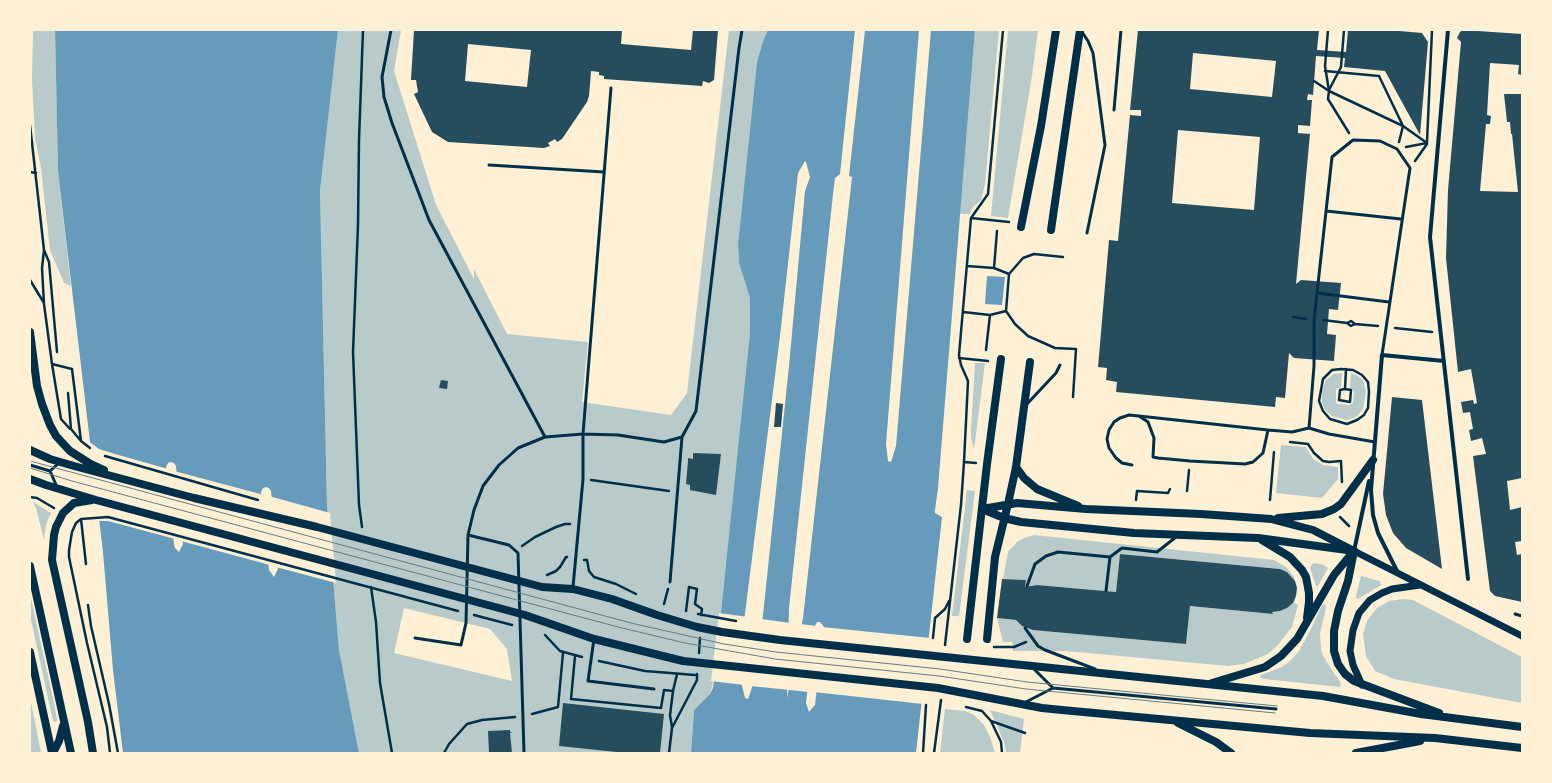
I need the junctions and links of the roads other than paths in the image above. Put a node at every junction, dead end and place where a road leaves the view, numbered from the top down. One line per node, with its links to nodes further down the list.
1 (391, 30): 30 (lane)
2 (742, 30): 29 (lane)
3 (1056, 30): 13 (main road)
4 (1081, 30): 14 (main road); 15 (lane)
5 (1121, 30): 8 (lane)
6 (1448, 30): 21 (street)
7 (611, 88): 10 (lane)
8 (1114, 110)
9 (489, 165): 10 (lane)
10 (604, 172): 28 (lane)
11 (1326, 211): 12 (lane); 12 (lane); 16 (lane)
12 (1401, 219): 17 (lane)
13 (1020, 227)
14 (1051, 230)
15 (1087, 233)
16 (1317, 294): 17 (lane); 26 (lane)
17 (1389, 302): 19 (lane)
18 (30, 332): 40 (main road)
19 (1382, 355): 21 (street); 31 (street)
20 (1001, 359): 46 (main road)
21 (1444, 361): 57 (street)
22 (1030, 362): 24 (main road)
23 (1060, 365): 24 (lane)
24 (1024, 408): 37 (main road)
25 (1139, 416): 27 (lane); 27 (lane); 36 (lane)
26 (1309, 428): 27 (lane); 31 (lane)
27 (1268, 430)
28 (583, 434): 29 (lane); 30 (lane); 61 (lane)
29 (682, 436): 58 (lane)
30 (545, 437): 50 (lane)
31 (1375, 442): 33 (street)
32 (30, 450): 34 (main road)
33 (1373, 460): 49 (main road); 53 (street); 56 (street)
34 (61, 462): 38 (lane); 40 (main road)
35 (30, 465): 38 (lane)
36 (1132, 465)
37 (1016, 467): 45 (main road); 47 (main road)
38 (50, 471): 43 (lane)
39 (30, 479): 42 (main road)
40 (124, 479): 61 (main road)
41 (30, 484): 42 (main road)
42 (46, 485): 43 (main road)
43 (57, 489): 44 (main road)
44 (96, 500): 69 (main road); 89 (main road)
45 (1008, 504): 46 (main road); 47 (main road); 48 (main road)
46 (982, 509): 48 (main road); 70 (main road)
47 (1086, 509): 49 (main road)
48 (1004, 518): 51 (main road); 71 (main road)
49 (1271, 519): 53 (main road)
50 (468, 535): 68 (lane); 90 (lane)
51 (1178, 536): 52 (main road); 54 (lane)
52 (1258, 538): 53 (main road); 65 (main road)
53 (1354, 551): 56 (street); 65 (main road); 76 (main road)
54 (1110, 556): 60 (lane); 62 (lane)
55 (30, 566): 81 (main road)
56 (1398, 573): 59 (street)
57 (1468, 579)
58 (670, 582)
59 (1420, 585): 67 (street); 76 (street)
60 (1026, 586)
61 (573, 589): 73 (main road)
62 (1106, 591)
63 (1515, 614): 64 (lane)
64 (1522, 616)
65 (1304, 626): 75 (main road)
66 (1025, 628): 74 (lane)
67 (1522, 636)
68 (415, 638)
69 (594, 639): 78 (lane); 79 (main road)
70 (967, 639)
71 (987, 639)
72 (30, 652): 87 (main road)
73 (1031, 666): 74 (main road); 77 (lane)
74 (1106, 674): 75 (main road)
75 (1206, 685): 82 (main road)
76 (1362, 685): 82 (main road)
77 (1053, 688): 79 (lane); 80 (lane)
78 (654, 689)
79 (1023, 704): 83 (main road)
80 (1276, 709)
81 (64, 719): 87 (main road); 88 (main road)
82 (1455, 719): 84 (main road)
83 (1174, 721): 85 (main road); 91 (main road)
84 (1522, 727)
85 (1435, 738): 86 (main road); 92 (main road)
86 (1522, 748)
87 (53, 753)
88 (71, 753)
89 (93, 753)
90 (524, 753)
91 (1231, 753)
92 (1356, 753)

